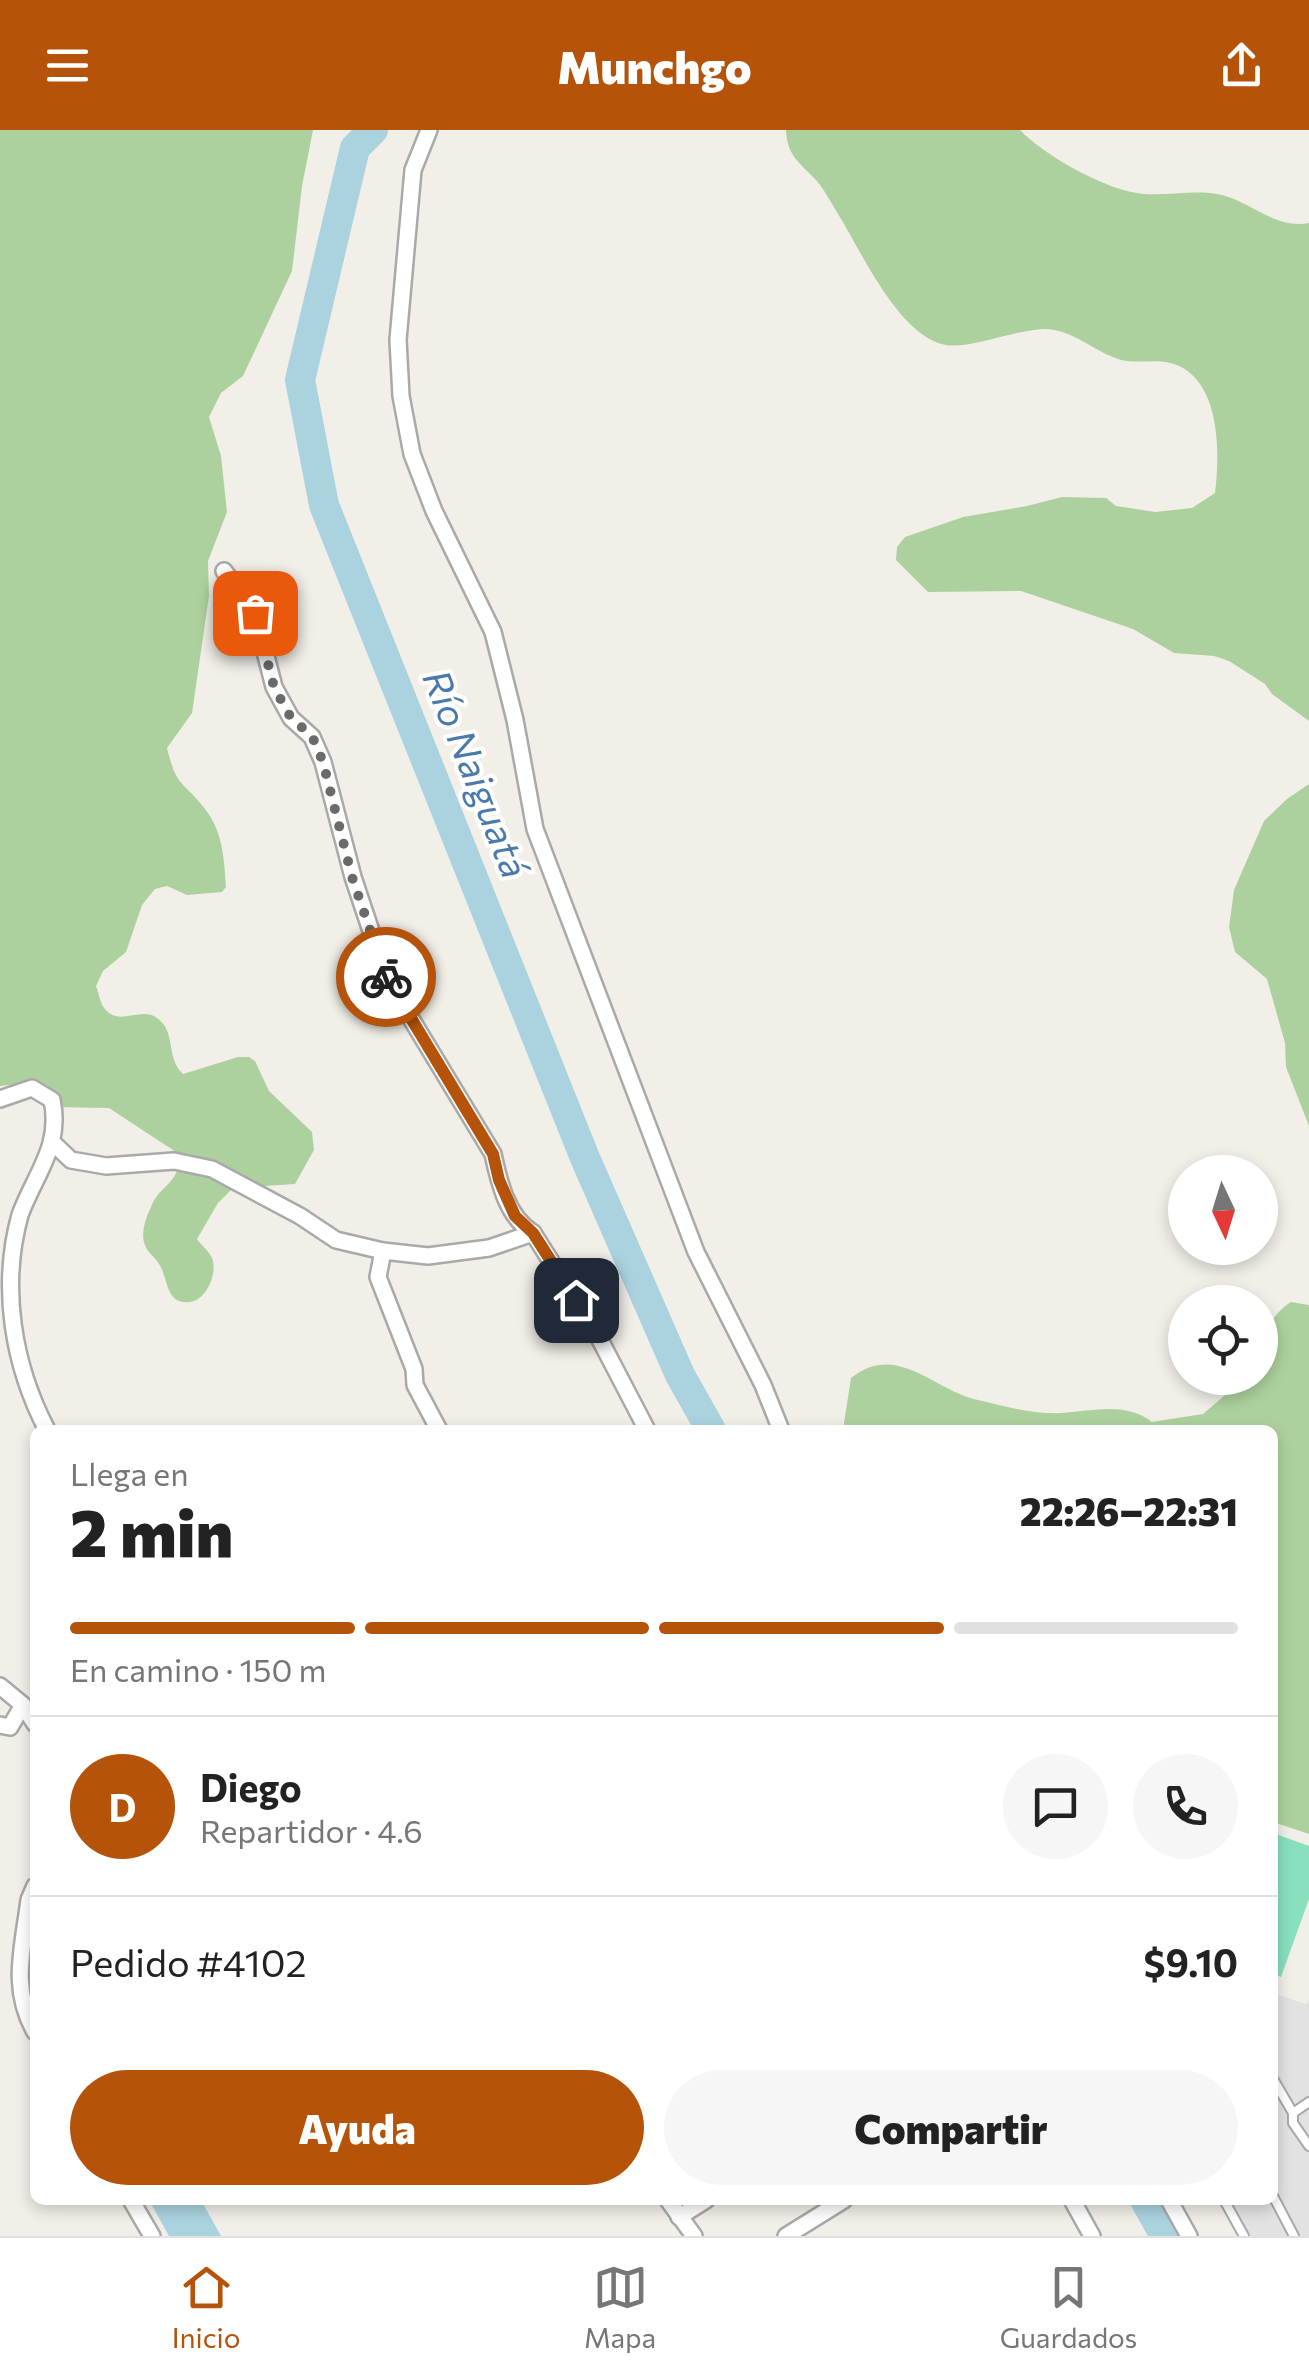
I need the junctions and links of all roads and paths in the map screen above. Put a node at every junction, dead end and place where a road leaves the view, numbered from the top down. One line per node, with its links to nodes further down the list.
1 (430, 130): 10 (street)
2 (224, 571): 5 (street)
3 (0, 1098): 4 (street)
4 (52, 1143): 6 (street); 7 (street)
5 (533, 1233): 6 (street); 9 (street)
6 (383, 1251): 8 (street)
7 (45, 1425)
8 (436, 1425)
9 (643, 1425)
10 (779, 1425)
11 (0, 1686): 12 (street)
12 (22, 1705): 13 (street); 14 (street)
13 (30, 1717)
14 (0, 1725)
15 (30, 1900): 16 (street)
16 (30, 2023)
17 (1278, 2087): 19 (lane)
18 (1309, 2102): 19 (lane)
19 (1293, 2113): 20 (lane)
20 (1309, 2146)
21 (134, 2205): 31 (street)
22 (672, 2205): 29 (street)
23 (698, 2205): 29 (street)
24 (836, 2205): 33 (street)
25 (1074, 2205): 30 (street)
26 (1172, 2205): 34 (street)
27 (1227, 2205): 35 (lane)
28 (1278, 2205): 36 (lane)
29 (680, 2217): 32 (street)
30 (1084, 2233)
31 (152, 2236)
32 (694, 2236)
33 (786, 2236)
34 (1189, 2236)
35 (1244, 2236)
36 (1294, 2236)

